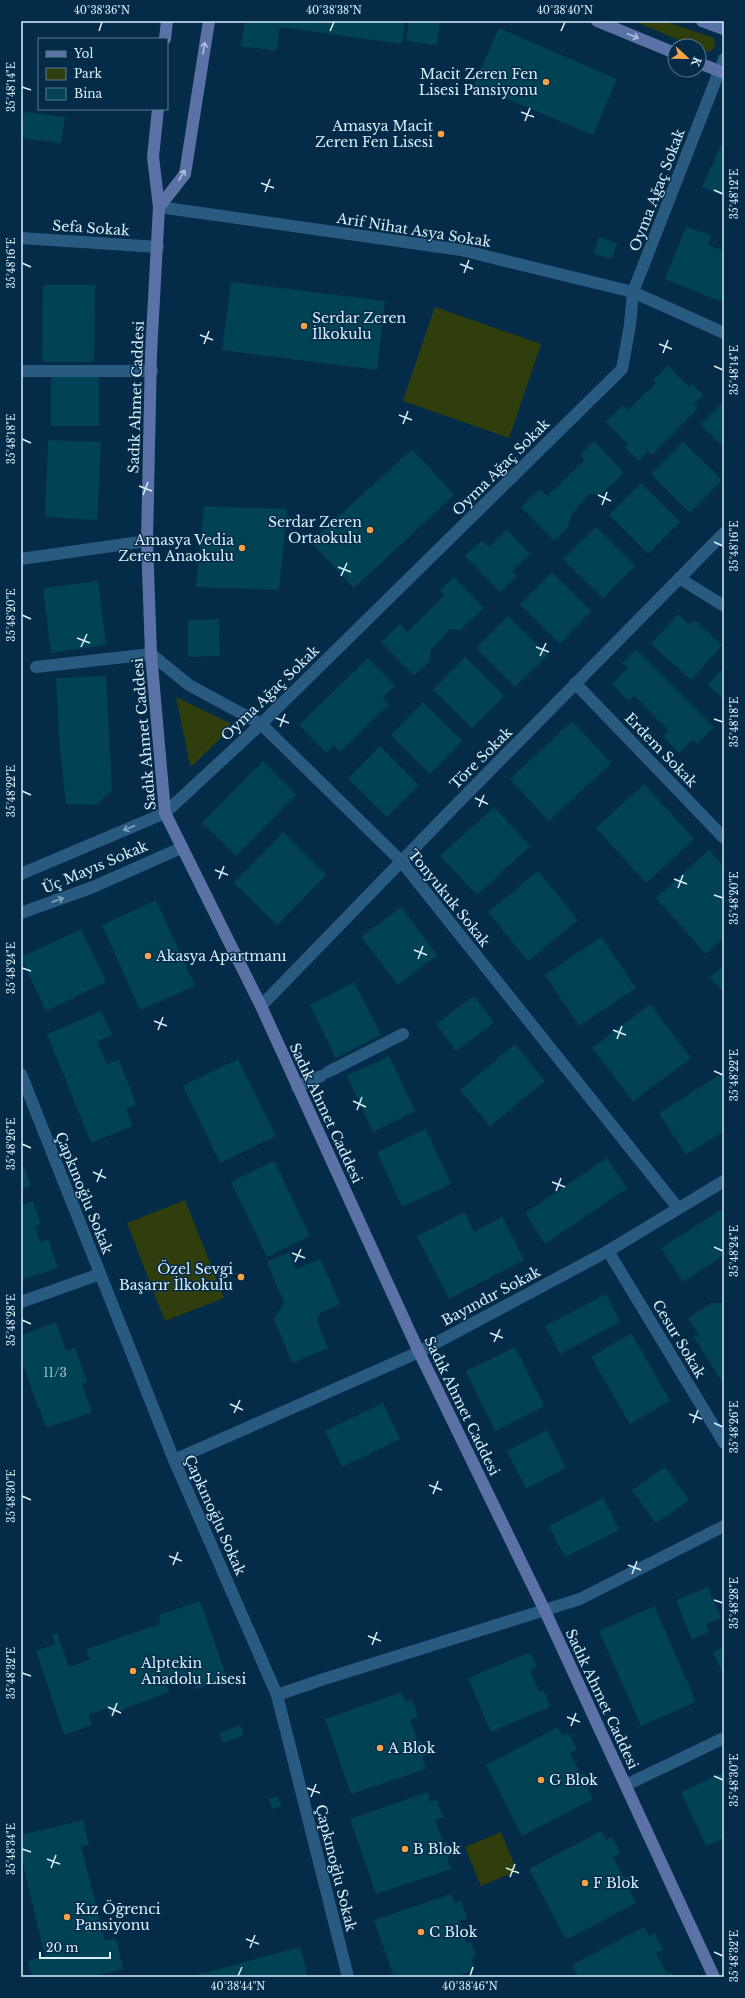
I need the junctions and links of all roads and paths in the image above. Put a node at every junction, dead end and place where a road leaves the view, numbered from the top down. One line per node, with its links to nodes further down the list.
1 (167, 21): 6 (main road)
2 (209, 21): 12 (main road, one-way to 2)
3 (597, 21): 7 (main road, one-way to 7)
4 (702, 21): 5 (main road)
5 (724, 29)
6 (165, 38)
7 (667, 50)
8 (724, 59): 10 (street, Oyma Ağaç Sokak)
9 (707, 66): 10 (main road)
10 (722, 72): 15 (street, Oyma Ağaç Sokak)
11 (158, 110): 12 (main road, Sadık Ahmet Caddesi)
12 (159, 206): 14 (main road, Sadık Ahmet Caddesi); 15 (street, Arif Nihat Asya Sokak)
13 (21, 238): 14 (street, Sefa Sokak)
14 (158, 247): 18 (main road, Sadık Ahmet Caddesi)
15 (633, 292): 16 (street, Arif Nihat Asya Sokak); 27 (street, Oyma Ağaç Sokak)
16 (724, 333)
17 (21, 371): 18 (street)
18 (152, 371): 20 (main road, Sadık Ahmet Caddesi)
19 (724, 533): 22 (street, Töre Sokak)
20 (147, 541): 21 (street); 24 (main road, Sadık Ahmet Caddesi)
21 (21, 559)
22 (679, 578): 23 (street); 26 (street, Töre Sokak)
23 (724, 606)
24 (151, 654): 25 (street); 27 (street, Tonyukuk Sokak); 28 (main road, Sadık Ahmet Caddesi)
25 (36, 667)
26 (576, 683): 29 (street, Erdem Sokak); 31 (street, Töre Sokak)
27 (261, 724): 28 (street, Oyma Ağaç Sokak); 31 (street, Tonyukuk Sokak)
28 (165, 813): 30 (main road, Sadık Ahmet Caddesi); 32 (street, Üç Mayıs Sokak, one-way to 32)
29 (724, 838)
30 (181, 848): 33 (street, Üç Mayıs Sokak, one-way to 30); 34 (main road, Sadık Ahmet Caddesi)
31 (401, 861): 34 (street, Töre Sokak); 39 (street, Tonyukuk Sokak)
32 (21, 874)
33 (21, 914)
34 (261, 1006): 37 (main road, Sadık Ahmet Caddesi)
35 (403, 1034): 37 (street)
36 (21, 1074): 41 (street, Çapkınoğlu Sokak)
37 (297, 1087): 43 (main road, Sadık Ahmet Caddesi)
38 (724, 1180): 39 (street, Bayındır Sokak)
39 (678, 1208): 40 (street, Bayındır Sokak)
40 (608, 1251): 43 (street, Bayındır Sokak); 44 (street, Cesur Sokak)
41 (100, 1274): 42 (street); 45 (street, Çapkınoğlu Sokak)
42 (21, 1302)
43 (419, 1352): 45 (street, Bayındır Sokak); 47 (main road, Sadık Ahmet Caddesi)
44 (724, 1443)
45 (174, 1460): 48 (street, Çapkınoğlu Sokak)
46 (724, 1526): 47 (street)
47 (545, 1611): 48 (street); 50 (main road, Sadık Ahmet Caddesi)
48 (277, 1695): 51 (street, Çapkınoğlu Sokak)
49 (724, 1738): 50 (street)
50 (626, 1785): 52 (main road, Sadık Ahmet Caddesi)
51 (348, 1977)
52 (714, 1977)

